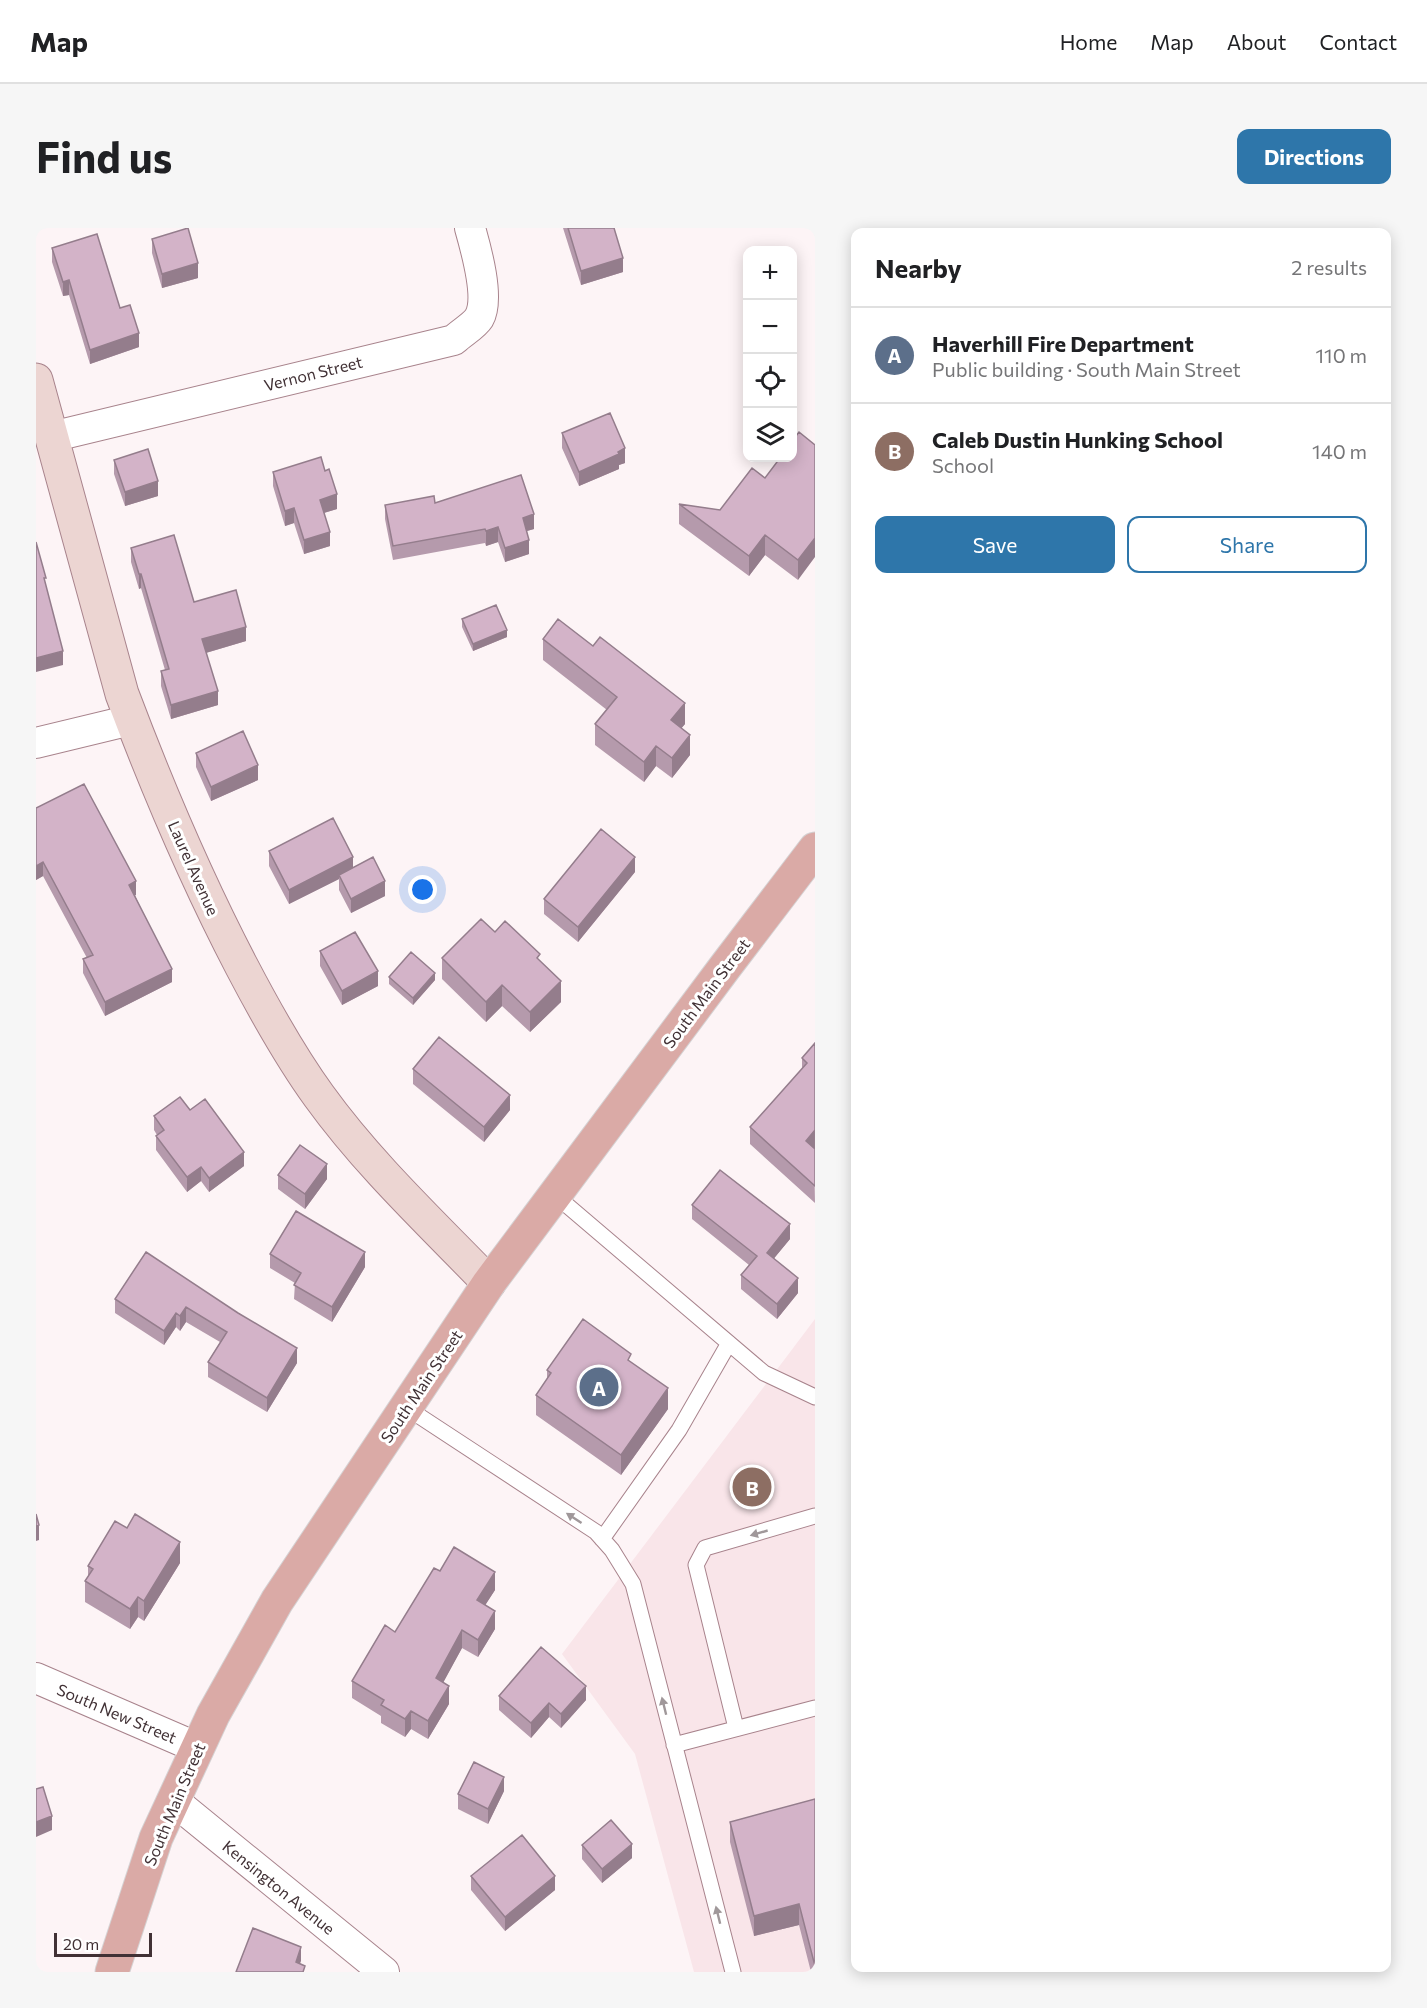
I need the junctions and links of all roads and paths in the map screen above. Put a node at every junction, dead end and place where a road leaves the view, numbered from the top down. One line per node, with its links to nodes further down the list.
1 (471, 228): 3 (street, Vernon Street)
2 (36, 380): 3 (main road, Laurel Avenue)
3 (51, 437): 4 (main road, Laurel Avenue)
4 (131, 720): 5 (street); 8 (main road, Laurel Avenue)
5 (36, 743)
6 (815, 849): 7 (main road, South Main Street)
7 (555, 1195): 8 (main road, South Main Street); 9 (lane)
8 (489, 1283): 11 (main road, South Main Street)
9 (729, 1343): 10 (lane); 13 (lane)
10 (815, 1397)
11 (407, 1408): 13 (lane, one-way to 11); 18 (main road, South Main Street)
12 (815, 1516): 16 (lane, one-way to 16)
13 (602, 1539): 17 (lane, one-way to 13)
14 (36, 1678): 18 (street, South New Street)
15 (815, 1708): 16 (lane)
16 (736, 1728): 17 (lane)
17 (674, 1745): 22 (lane, one-way to 17)
18 (198, 1748): 19 (main road, South Main Street)
19 (174, 1801): 20 (main road, South Main Street); 21 (street, Kensington Avenue)
20 (111, 1972)
21 (384, 1972)
22 (733, 1972)

